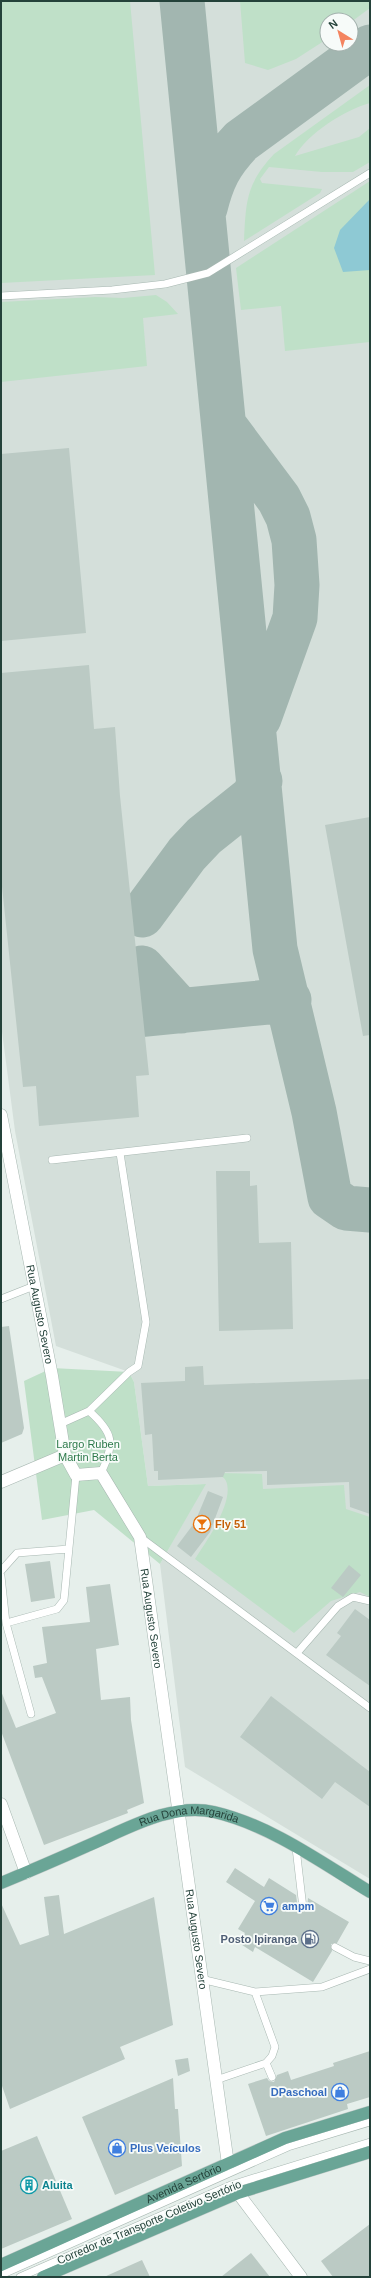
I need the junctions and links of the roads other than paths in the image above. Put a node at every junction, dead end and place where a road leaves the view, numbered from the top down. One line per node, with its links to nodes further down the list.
1 (370, 173): 2 (lane)
2 (1, 296)
3 (1, 1115): 7 (street, Rua Augusto Severo)
4 (247, 1138): 5 (lane)
5 (120, 1153): 6 (lane); 9 (lane)
6 (52, 1160)
7 (34, 1286): 8 (lane); 10 (street, Rua Augusto Severo)
8 (1, 1299)
9 (89, 1411): 10 (lane); 12 (lane)
10 (60, 1424): 11 (street, Rua Augusto Severo)
11 (65, 1456): 13 (street, Rua Augusto Severo); 14 (street)
12 (101, 1473): 13 (street); 15 (street, Rua Augusto Severo)
13 (76, 1475): 16 (lane)
14 (1, 1482)
15 (140, 1537): 21 (lane); 25 (street, Rua Augusto Severo)
16 (69, 1549): 17 (lane); 20 (lane)
17 (1, 1571)
18 (1, 1576): 20 (lane)
19 (370, 1601): 21 (lane)
20 (6, 1622): 23 (lane)
21 (297, 1653): 22 (lane)
22 (370, 1708)
23 (31, 1714)
24 (1, 1804): 27 (street)
25 (177, 1812): 26 (main road, Rua Dona Margarida); 27 (main road, Rua Dona Margarida); 34 (street, Rua Augusto Severo)
26 (296, 1848): 29 (main road, Rua Dona Margarida); 30 (lane)
27 (26, 1873): 28 (main road, Rua Dona Margarida)
28 (1, 1883)
29 (370, 1892)
30 (303, 1908)
31 (335, 1948): 32 (lane)
32 (370, 1961)
33 (370, 1969): 35 (lane)
34 (201, 1979): 35 (lane); 38 (street, Rua Augusto Severo)
35 (255, 1992): 36 (lane)
36 (266, 2063): 37 (lane); 38 (lane)
37 (272, 2077)
38 (216, 2080): 43 (street, Rua Augusto Severo)
39 (370, 2112): 43 (main road, Avenida Sertório)
40 (370, 2122): 43 (lane, Corredor de Transporte Coletivo Sertório)
41 (370, 2142): 44 (lane, Corredor de Transporte Coletivo Sertório)
42 (370, 2152): 44 (main road)
43 (229, 2168): 45 (main road, Avenida Sertório); 46 (lane, Corredor de Transporte Coletivo Sertório)
44 (234, 2189): 47 (lane, Corredor de Transporte Coletivo Sertório); 48 (main road); 49 (street)
45 (1, 2265)
46 (1, 2275)
47 (20, 2277)
48 (43, 2277)
49 (300, 2277)

